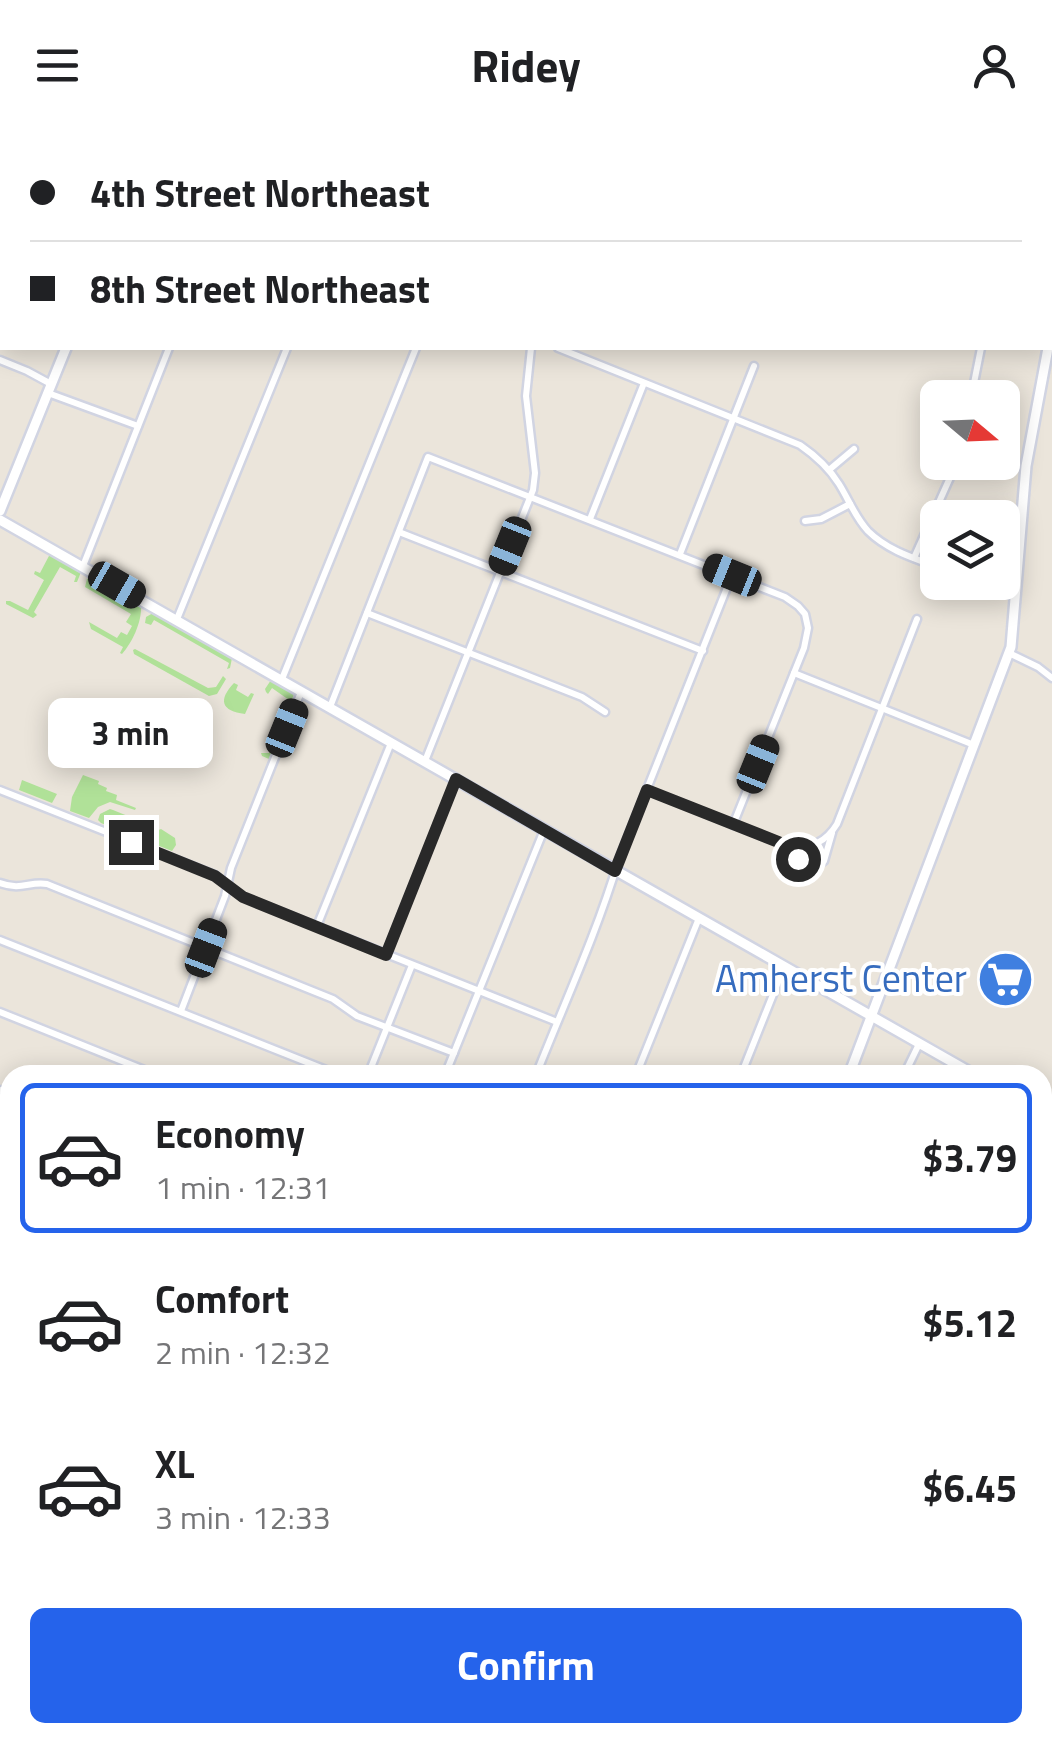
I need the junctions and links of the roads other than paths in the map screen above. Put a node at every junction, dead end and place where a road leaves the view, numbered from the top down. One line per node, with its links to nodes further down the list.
1 (65, 350): 14 (street)
2 (168, 350): 17 (street)
3 (286, 350): 37 (street)
4 (415, 350): 44 (street)
5 (531, 350): 21 (street)
6 (573, 350): 12 (street)
7 (981, 350): 11 (street)
8 (1048, 350): 13 (street)
9 (0, 360): 14 (street)
10 (754, 366): 16 (street)
11 (975, 380)
12 (644, 382): 16 (street); 25 (street)
13 (1040, 385): 15 (street); 28 (street)
14 (50, 389): 17 (street); 23 (street)
15 (1052, 390)
16 (734, 418): 19 (street); 29 (street)
17 (138, 426): 32 (street)
18 (854, 449): 19 (street)
19 (829, 470): 22 (street)
20 (949, 480): 30 (street)
21 (531, 496): 25 (street); 27 (street); 33 (street)
22 (850, 504): 26 (street); 30 (street)
23 (0, 511)
24 (0, 520): 32 (street)
25 (590, 520): 29 (street)
26 (805, 521)
27 (399, 532): 33 (street); 36 (street)
28 (1020, 545)
29 (680, 554): 34 (street)
30 (914, 558): 31 (street)
31 (920, 560)
32 (83, 566): 37 (street)
33 (500, 571): 39 (street); 40 (street)
34 (732, 575): 39 (street); 42 (street)
35 (1016, 600): 41 (street)
36 (367, 613): 40 (street); 46 (street)
37 (177, 619): 44 (street)
38 (918, 619): 47 (street)
39 (703, 651): 54 (street)
40 (468, 652): 48 (street); 51 (street)
41 (1009, 654): 43 (street); 50 (street)
42 (794, 674): 47 (street); 55 (street)
43 (1052, 678)
44 (282, 680): 45 (street)
45 (302, 691): 46 (street); 61 (street)
46 (330, 707): 49 (street)
47 (883, 708): 50 (street); 57 (street)
48 (605, 712)
49 (391, 742): 51 (street); 63 (street)
50 (975, 745): 72 (street)
51 (425, 761): 52 (street)
52 (456, 779): 56 (street); 66 (street)
53 (0, 790): 61 (street)
54 (647, 790): 55 (street); 59 (street)
55 (733, 824): 58 (street)
56 (544, 830): 59 (street); 69 (street)
57 (832, 832): 58 (street); 58 (street)
58 (791, 847)
59 (615, 871): 62 (street); 73 (street)
60 (0, 883): 65 (street)
61 (227, 886): 63 (street); 65 (street)
62 (699, 918): 68 (street); 82 (street)
63 (317, 926): 66 (street)
64 (0, 940): 70 (street)
65 (206, 948): 70 (street); 74 (street)
66 (386, 955): 67 (street)
67 (412, 965): 69 (street); 74 (street)
68 (784, 967): 72 (street); 83 (street)
69 (478, 991): 73 (street); 76 (street)
70 (181, 1011): 78 (street)
71 (0, 1012): 77 (street)
72 (870, 1017): 75 (street); 84 (street)
73 (557, 1022): 81 (street)
74 (387, 1027): 76 (street); 79 (street)
75 (919, 1044): 85 (street); 86 (street)
76 (454, 1053): 80 (street)
77 (132, 1065)
78 (314, 1065)
79 (372, 1065)
80 (449, 1065)
81 (541, 1065)
82 (640, 1065)
83 (745, 1065)
84 (852, 1065)
85 (909, 1065)
86 (957, 1065)

